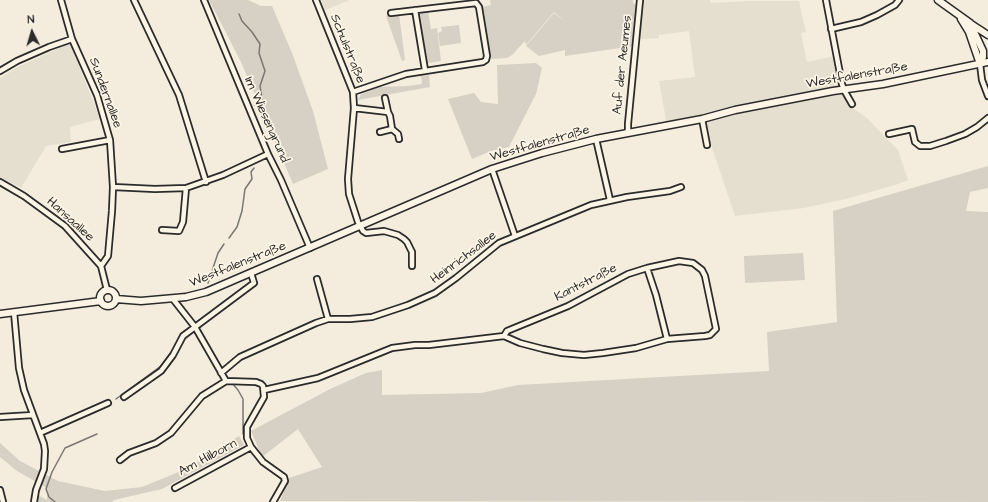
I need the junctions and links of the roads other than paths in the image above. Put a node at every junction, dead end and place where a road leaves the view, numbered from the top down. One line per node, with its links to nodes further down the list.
1 (61, 0): 15 (street, Sundernallee)
2 (134, 0): 41 (street)
3 (204, 0): 38 (street, Im Wiesengrund)
4 (316, 0): 21 (street, Schulstraße)
5 (640, 0): 31 (street, Auf der Aeumes)
6 (826, 0): 13 (street)
7 (899, 0): 13 (street)
8 (938, 0): 11 (main road)
9 (415, 10): 10 (street); 18 (street); 18 (street)
10 (391, 13)
11 (957, 14): 12 (main road); 17 (main road)
12 (970, 23): 14 (main road); 17 (main road)
13 (831, 29): 20 (street)
14 (988, 35)
15 (72, 39): 19 (street); 35 (street, Sundernallee)
16 (988, 62): 17 (main road, Westfalenstraße)
17 (980, 64): 20 (main road, Westfalenstraße); 22 (street)
18 (425, 70): 21 (street)
19 (0, 72)
20 (844, 90): 24 (street); 28 (main road, Westfalenstraße)
21 (353, 92): 25 (street, Schulstraße)
22 (988, 96)
23 (385, 98): 26 (street)
24 (852, 104)
25 (354, 108): 26 (street); 46 (street, Schulstraße)
26 (388, 112): 29 (street)
27 (988, 118): 32 (street)
28 (702, 119): 31 (main road, Westfalenstraße); 36 (street)
29 (392, 129): 30 (street); 33 (street)
30 (380, 132)
31 (628, 133): 34 (main road, Westfalenstraße)
32 (889, 134)
33 (399, 139)
34 (596, 139): 39 (main road, Westfalenstraße); 45 (street)
35 (110, 140): 37 (street); 42 (street, Sundernallee)
36 (706, 145)
37 (62, 149)
38 (268, 154): 41 (street); 49 (street, Im Wiesengrund)
39 (492, 169): 46 (main road, Westfalenstraße); 48 (street)
40 (0, 182): 50 (street, Hansaallee)
41 (206, 182): 44 (street)
42 (113, 187): 44 (street); 50 (street, Sundernallee)
43 (681, 187): 45 (street, Heinrichsallee)
44 (186, 188): 47 (street)
45 (610, 200): 48 (street, Heinrichsallee)
46 (360, 226): 49 (main road, Westfalenstraße); 51 (street)
47 (162, 230)
48 (515, 236): 62 (street, Heinrichsallee)
49 (310, 248): 53 (main road, Westfalenstraße)
50 (101, 266): 55 (street)
51 (412, 266)
52 (647, 268): 64 (street, Kantstraße); 65 (street); 65 (street, Kantstraße)
53 (252, 273): 57 (main road, Westfalenstraße); 63 (street)
54 (317, 279): 62 (street)
55 (106, 290): 56 (main road); 58 (main road)
56 (116, 299): 57 (main road, Westfalenstraße); 58 (main road)
57 (173, 299): 63 (street)
58 (101, 301): 60 (main road)
59 (0, 311): 60 (main road)
60 (14, 312): 61 (main road); 71 (street)
61 (0, 314)
62 (328, 319): 66 (street, Heinrichsallee)
63 (195, 327): 66 (street); 69 (street)
64 (504, 336): 65 (street); 68 (street, Kantstraße)
65 (667, 339)
66 (221, 373): 67 (street)
67 (226, 381): 68 (street); 75 (street)
68 (264, 390): 74 (street)
69 (124, 397)
70 (108, 403): 73 (street)
71 (33, 415): 72 (street); 73 (street)
72 (0, 417)
73 (40, 432): 79 (street)
74 (252, 447): 76 (street, Am Hilborn); 80 (street)
75 (120, 460)
76 (175, 488)
77 (0, 490): 78 (street)
78 (3, 502)
79 (34, 502)
80 (273, 502)

